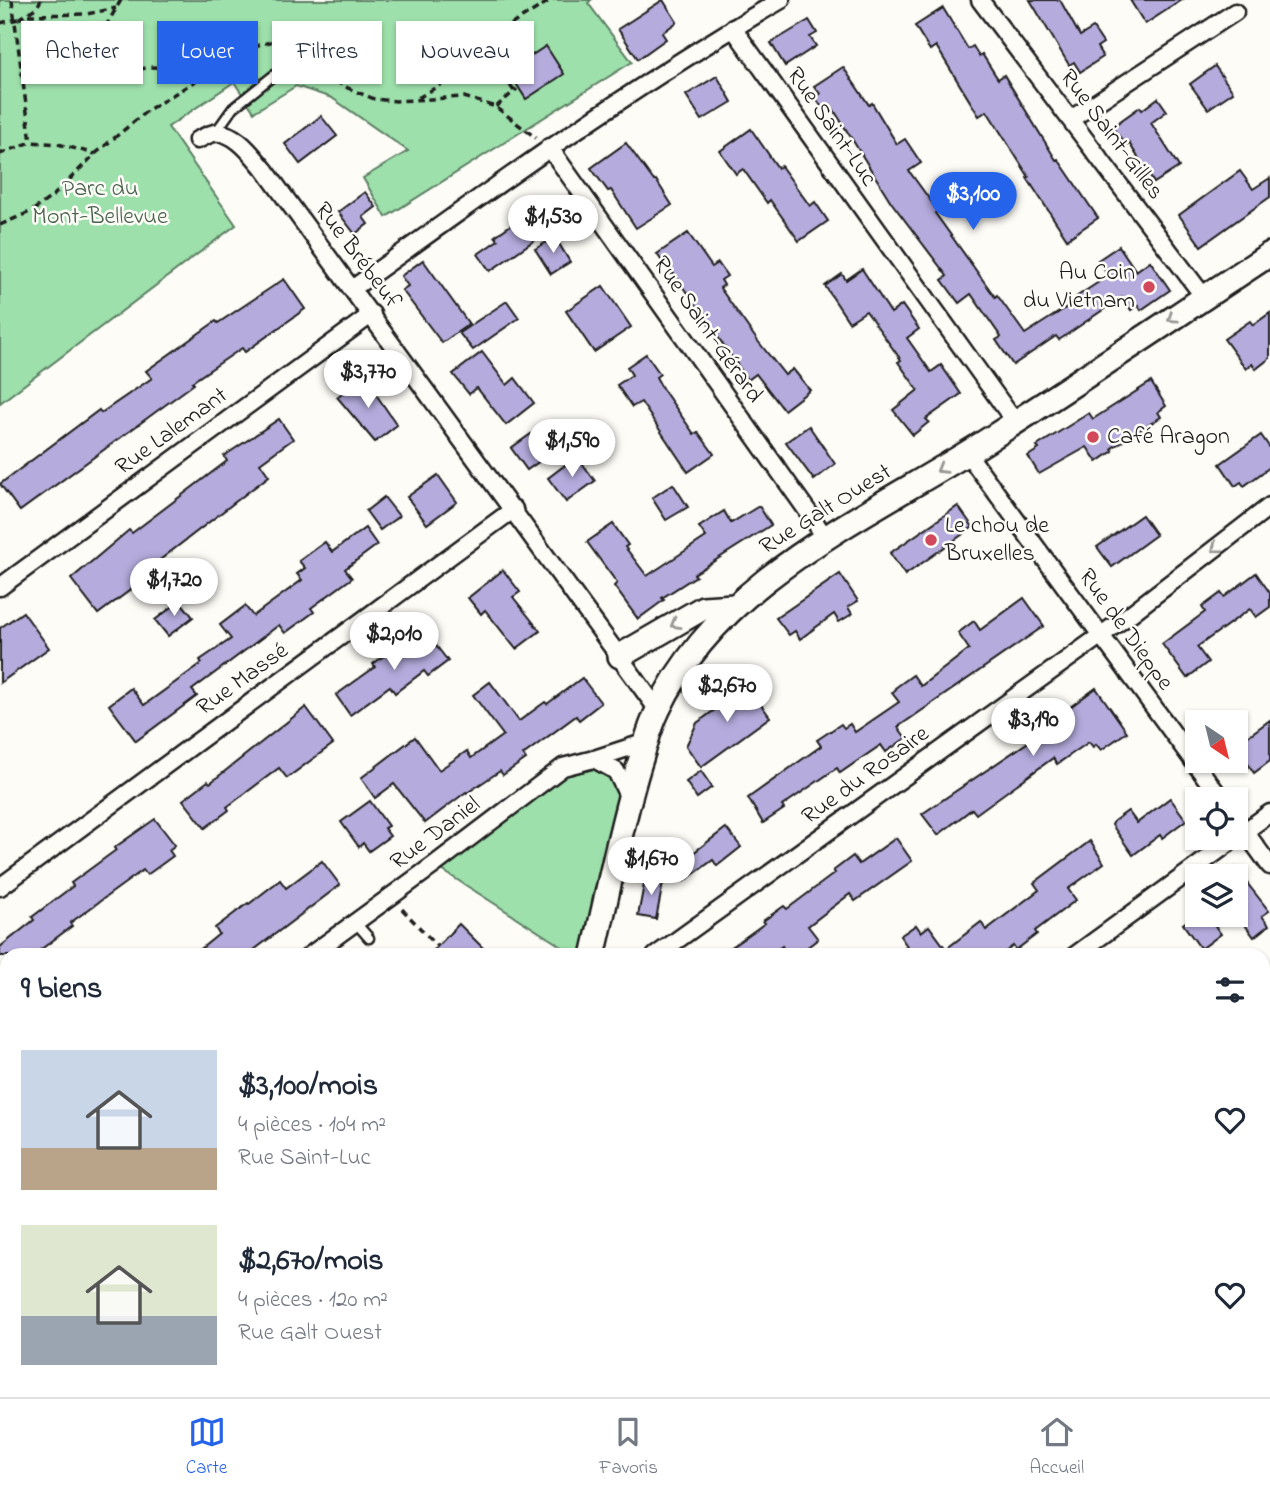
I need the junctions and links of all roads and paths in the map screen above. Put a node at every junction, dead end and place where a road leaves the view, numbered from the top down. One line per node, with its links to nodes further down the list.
1 (12, 0): 24 (path)
2 (41, 0): 9 (path)
3 (121, 0): 7 (path)
4 (551, 0): 10 (path)
5 (781, 0): 12 (street)
6 (980, 0): 21 (street, Rue Saint-Gilles)
7 (117, 8): 9 (path); 13 (path)
8 (1235, 12): 21 (street)
9 (28, 15): 11 (path, bridge)
10 (518, 21)
11 (0, 23)
12 (733, 28): 25 (street); 33 (street, Rue Saint-Luc)
13 (157, 67)
14 (272, 77): 22 (lane)
15 (190, 84): 27 (path)
16 (340, 84): 19 (path)
17 (441, 84): 19 (path)
18 (511, 84): 20 (path)
19 (416, 99): 20 (path)
20 (496, 107): 25 (path)
21 (1071, 119): 31 (street, Rue Saint-Gilles)
22 (215, 133): 23 (street); 30 (street, Rue Brébeuf)
23 (197, 140)
24 (31, 142): 26 (path); 27 (path)
25 (549, 147): 30 (street); 37 (street, Rue Saint-Gérard)
26 (0, 154)
27 (95, 154): 28 (path)
28 (0, 225)
29 (1270, 254): 31 (main road, Rue Galt Ouest)
30 (352, 289): 32 (street, Rue Brébeuf)
31 (1204, 298): 33 (main road, Rue Galt Ouest, one-way to 33)
32 (372, 314): 36 (street, Rue Brébeuf); 38 (street, Rue Lalemant)
33 (1015, 422): 34 (main road, Rue Galt Ouest)
34 (967, 453): 37 (main road, Rue Galt Ouest, one-way to 37); 40 (street, Rue de Dieppe)
35 (1270, 506): 40 (street, Rue du Rosaire, one-way to 40)
36 (514, 509): 41 (street, Rue Brébeuf); 52 (street, Rue Massé)
37 (825, 539): 39 (main road, Rue Galt Ouest)
38 (0, 587)
39 (734, 606): 41 (main road, one-way to 41); 42 (main road, Rue Galt Ouest)
40 (1101, 634): 45 (street, Rue de Dieppe); 59 (street, Rue du Rosaire)
41 (620, 656): 42 (street, Rue Brébeuf)
42 (658, 710): 43 (main road, Rue Galt Ouest)
43 (646, 741): 44 (street, Rue Daniel); 46 (main road, Rue Galt Ouest)
44 (594, 759): 46 (street); 53 (street, Rue Daniel)
45 (1213, 787)
46 (629, 798): 58 (main road, Rue Galt Ouest)
47 (1270, 813): 48 (street)
48 (1248, 830)
49 (1248, 836): 51 (street)
50 (1220, 850): 60 (street)
51 (1270, 866)
52 (0, 887)
53 (390, 897): 54 (street, Rue Daniel); 56 (path)
54 (354, 921): 55 (lane); 57 (street, Rue Daniel)
55 (369, 938)
56 (437, 946)
57 (319, 948)
58 (595, 948)
59 (666, 948)
60 (1084, 948)

